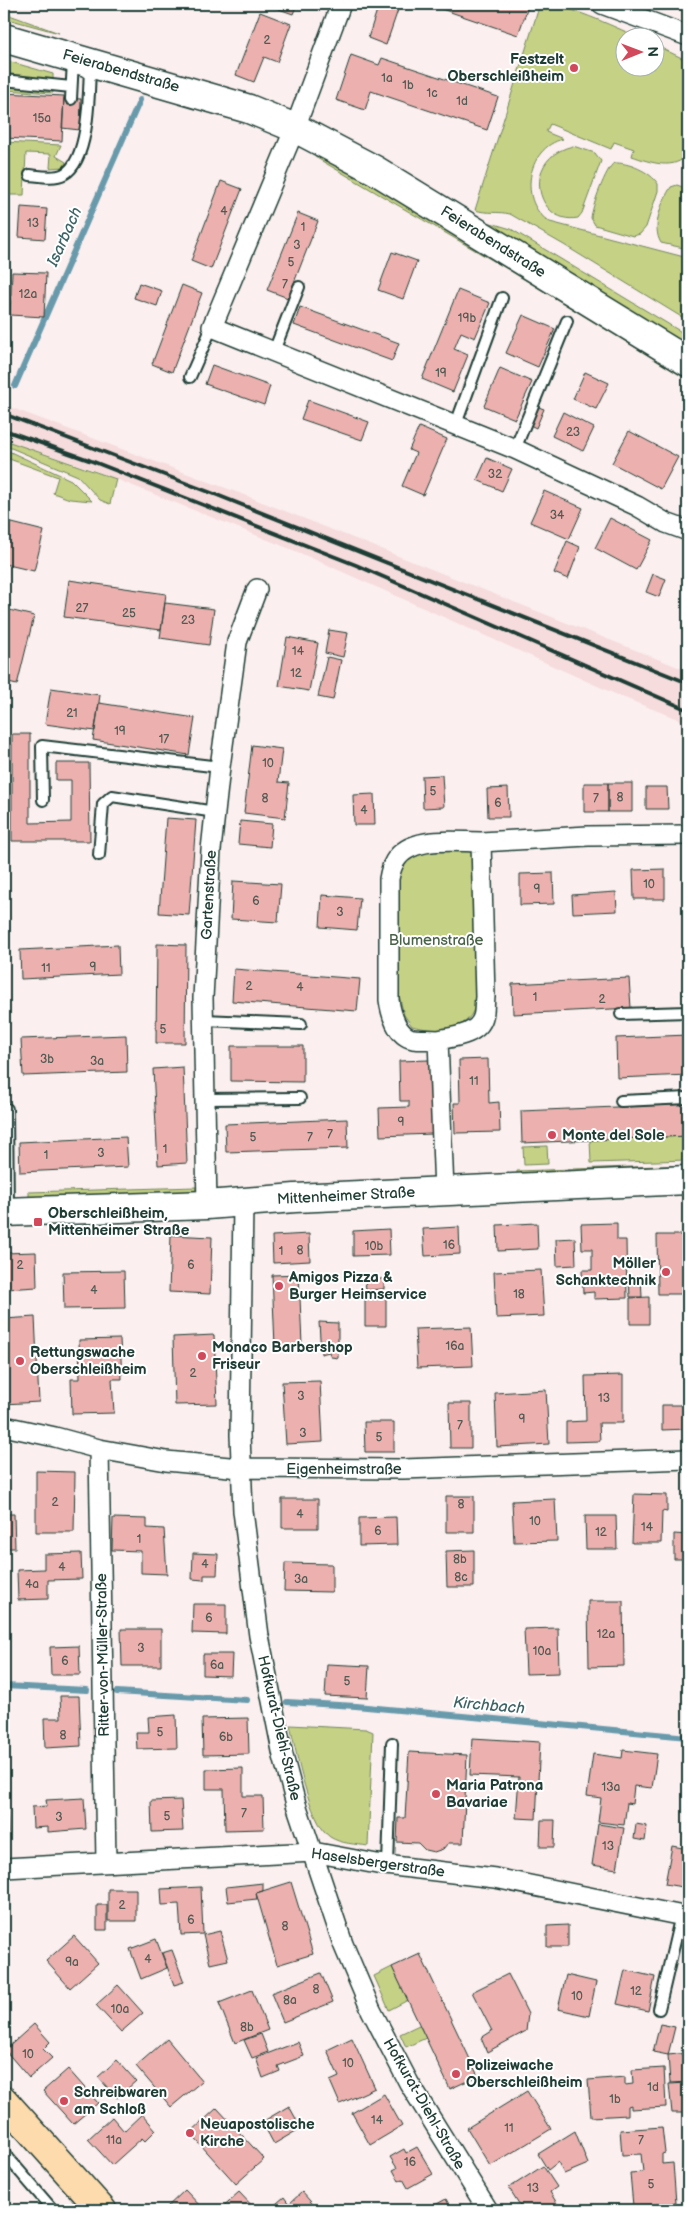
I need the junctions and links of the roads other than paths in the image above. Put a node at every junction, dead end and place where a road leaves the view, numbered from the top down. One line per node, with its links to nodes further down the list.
1 (341, 4): 9 (street)
2 (602, 4): 3 (street)
3 (688, 36)
4 (4, 38): 5 (main road, Feierabendstraße)
5 (82, 59): 7 (lane); 9 (main road, Feierabendstraße); 10 (lane)
6 (4, 80): 7 (lane)
7 (71, 87): 8 (lane)
8 (70, 99)
9 (295, 128): 14 (street); 16 (main road, Feierabendstraße)
10 (30, 175)
11 (299, 287): 15 (lane)
12 (502, 298): 18 (lane)
13 (567, 321): 19 (lane)
14 (212, 328): 15 (street); 17 (lane)
15 (274, 351): 18 (street)
16 (688, 362)
17 (190, 377)
18 (456, 424): 19 (street)
19 (515, 449): 20 (street)
20 (688, 530)
21 (257, 589): 22 (street, Gartenstraße)
22 (220, 767): 23 (lane); 24 (street, Gartenstraße)
23 (43, 800)
24 (215, 812): 27 (lane); 30 (street, Gartenstraße)
25 (688, 835): 26 (street)
26 (480, 842): 32 (street); 32 (street)
27 (99, 855)
28 (688, 1012): 29 (lane)
29 (621, 1014)
30 (204, 1020): 31 (lane); 35 (street, Gartenstraße)
31 (301, 1024)
32 (438, 1040): 39 (street)
33 (300, 1098): 35 (lane)
34 (688, 1098): 36 (lane)
35 (205, 1099): 41 (street, Gartenstraße)
36 (621, 1101)
37 (4, 1109): 42 (lane)
38 (688, 1180): 39 (main road, Mittenheimer Straße)
39 (444, 1191): 40 (main road, Mittenheimer Straße)
40 (243, 1202): 41 (main road, Mittenheimer Straße); 46 (street, Hofkurat-Diehl-Straße)
41 (208, 1205): 42 (main road, Mittenheimer Straße)
42 (6, 1212)
43 (4, 1426): 44 (street, Eigenheimstraße)
44 (100, 1449): 46 (street, Eigenheimstraße); 49 (street, Ritter-von-Müller-Straße)
45 (688, 1460): 46 (street, Eigenheimstraße)
46 (240, 1468): 48 (street, Hofkurat-Diehl-Straße)
47 (392, 1743): 50 (lane)
48 (313, 1852): 49 (street, Haselsbergerstraße); 50 (street, Haselsbergerstraße); 58 (street, Hofkurat-Diehl-Straße)
49 (106, 1862): 51 (street, Haselsbergerstraße)
50 (388, 1865): 52 (street, Haselsbergerstraße)
51 (4, 1868)
52 (685, 1916): 53 (lane)
53 (659, 2009)
54 (4, 2101): 57 (main road)
55 (4, 2153): 56 (lane)
56 (53, 2210)
57 (102, 2210)
58 (488, 2210)

